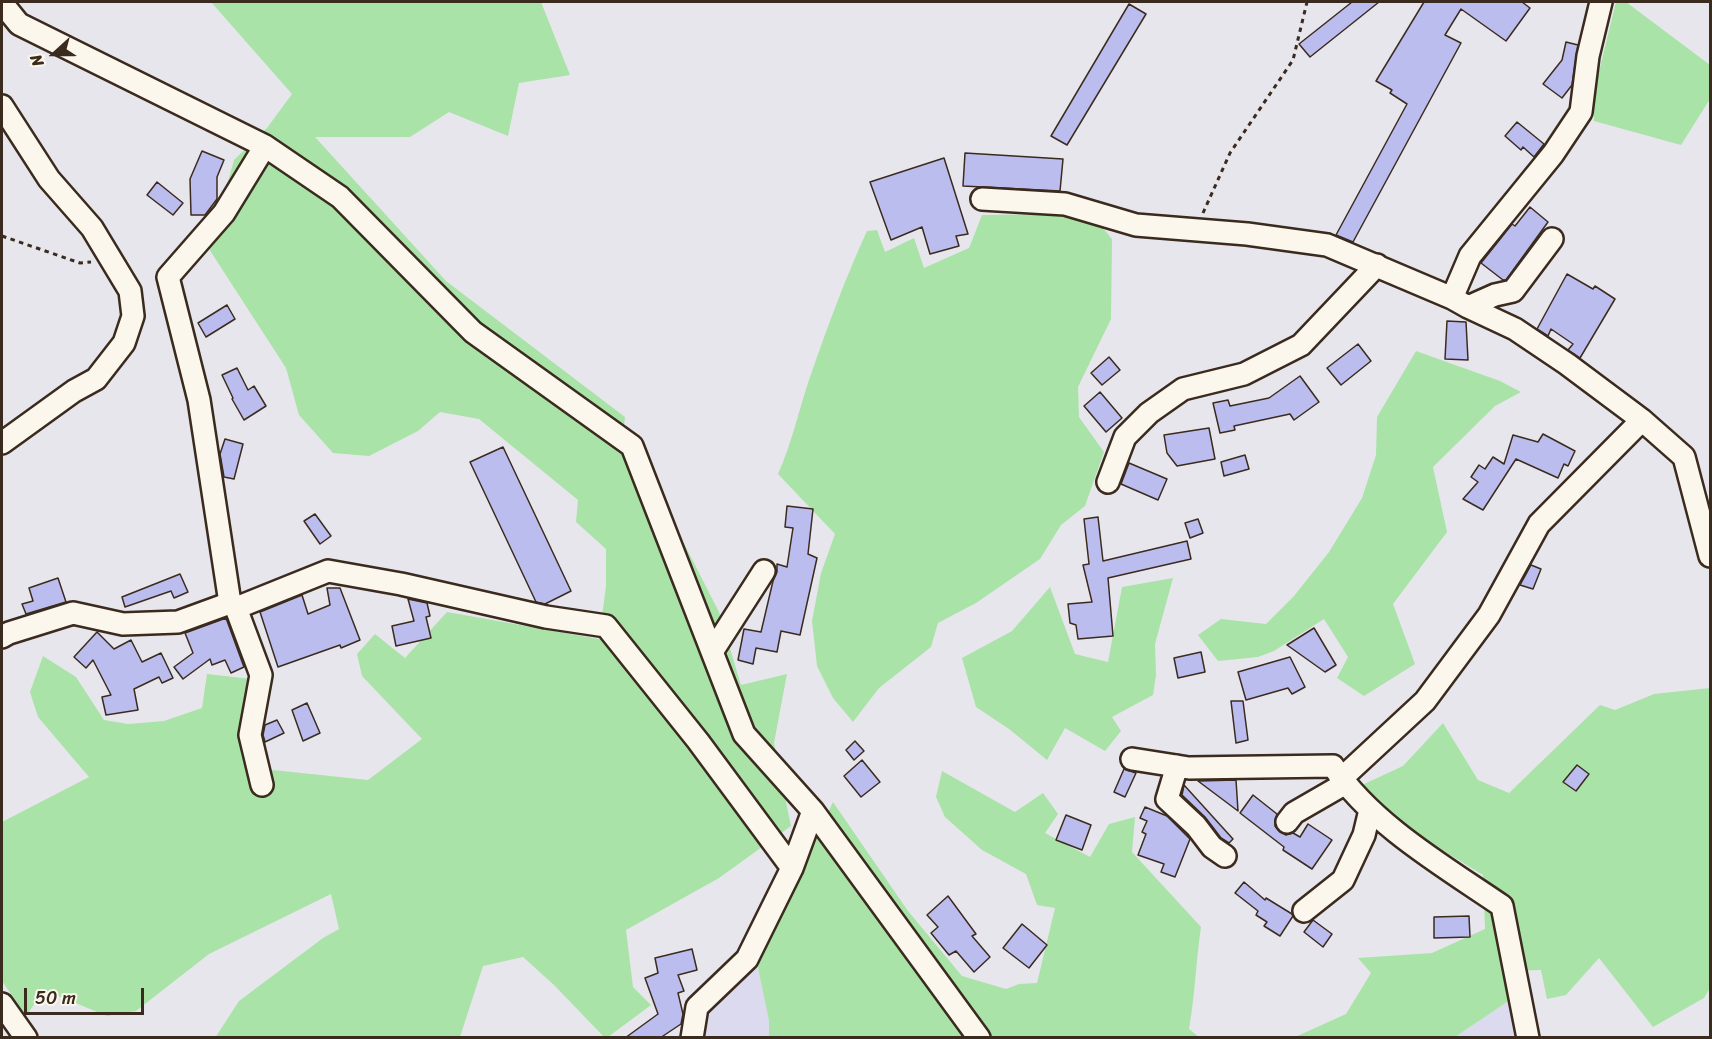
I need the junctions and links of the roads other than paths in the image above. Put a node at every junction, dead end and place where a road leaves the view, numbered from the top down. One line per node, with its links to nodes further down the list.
1 (1600, 2): 8 (street)
2 (2, 3): 4 (street)
3 (2, 106): 10 (street)
4 (265, 147): 14 (street); 16 (street)
5 (981, 199): 7 (street)
6 (1552, 239): 8 (street)
7 (1377, 265): 8 (street); 11 (street)
8 (1460, 302): 9 (street)
9 (1642, 420): 12 (street); 19 (street)
10 (2, 443)
11 (1108, 482)
12 (1710, 556)
13 (764, 571): 16 (street)
14 (233, 606): 15 (street); 20 (street); 25 (street)
15 (2, 637)
16 (712, 652): 22 (street)
17 (1132, 759): 18 (street)
18 (1177, 766): 19 (street); 24 (street)
19 (1344, 781): 21 (street); 23 (street)
20 (262, 785)
21 (1370, 810): 26 (street); 31 (street)
22 (813, 811): 25 (street); 30 (street)
23 (1287, 822)
24 (1225, 856)
25 (792, 868): 29 (street)
26 (1304, 911)
27 (2, 1004): 28 (street)
28 (26, 1038)
29 (692, 1038)
30 (979, 1038)
31 (1528, 1038)

